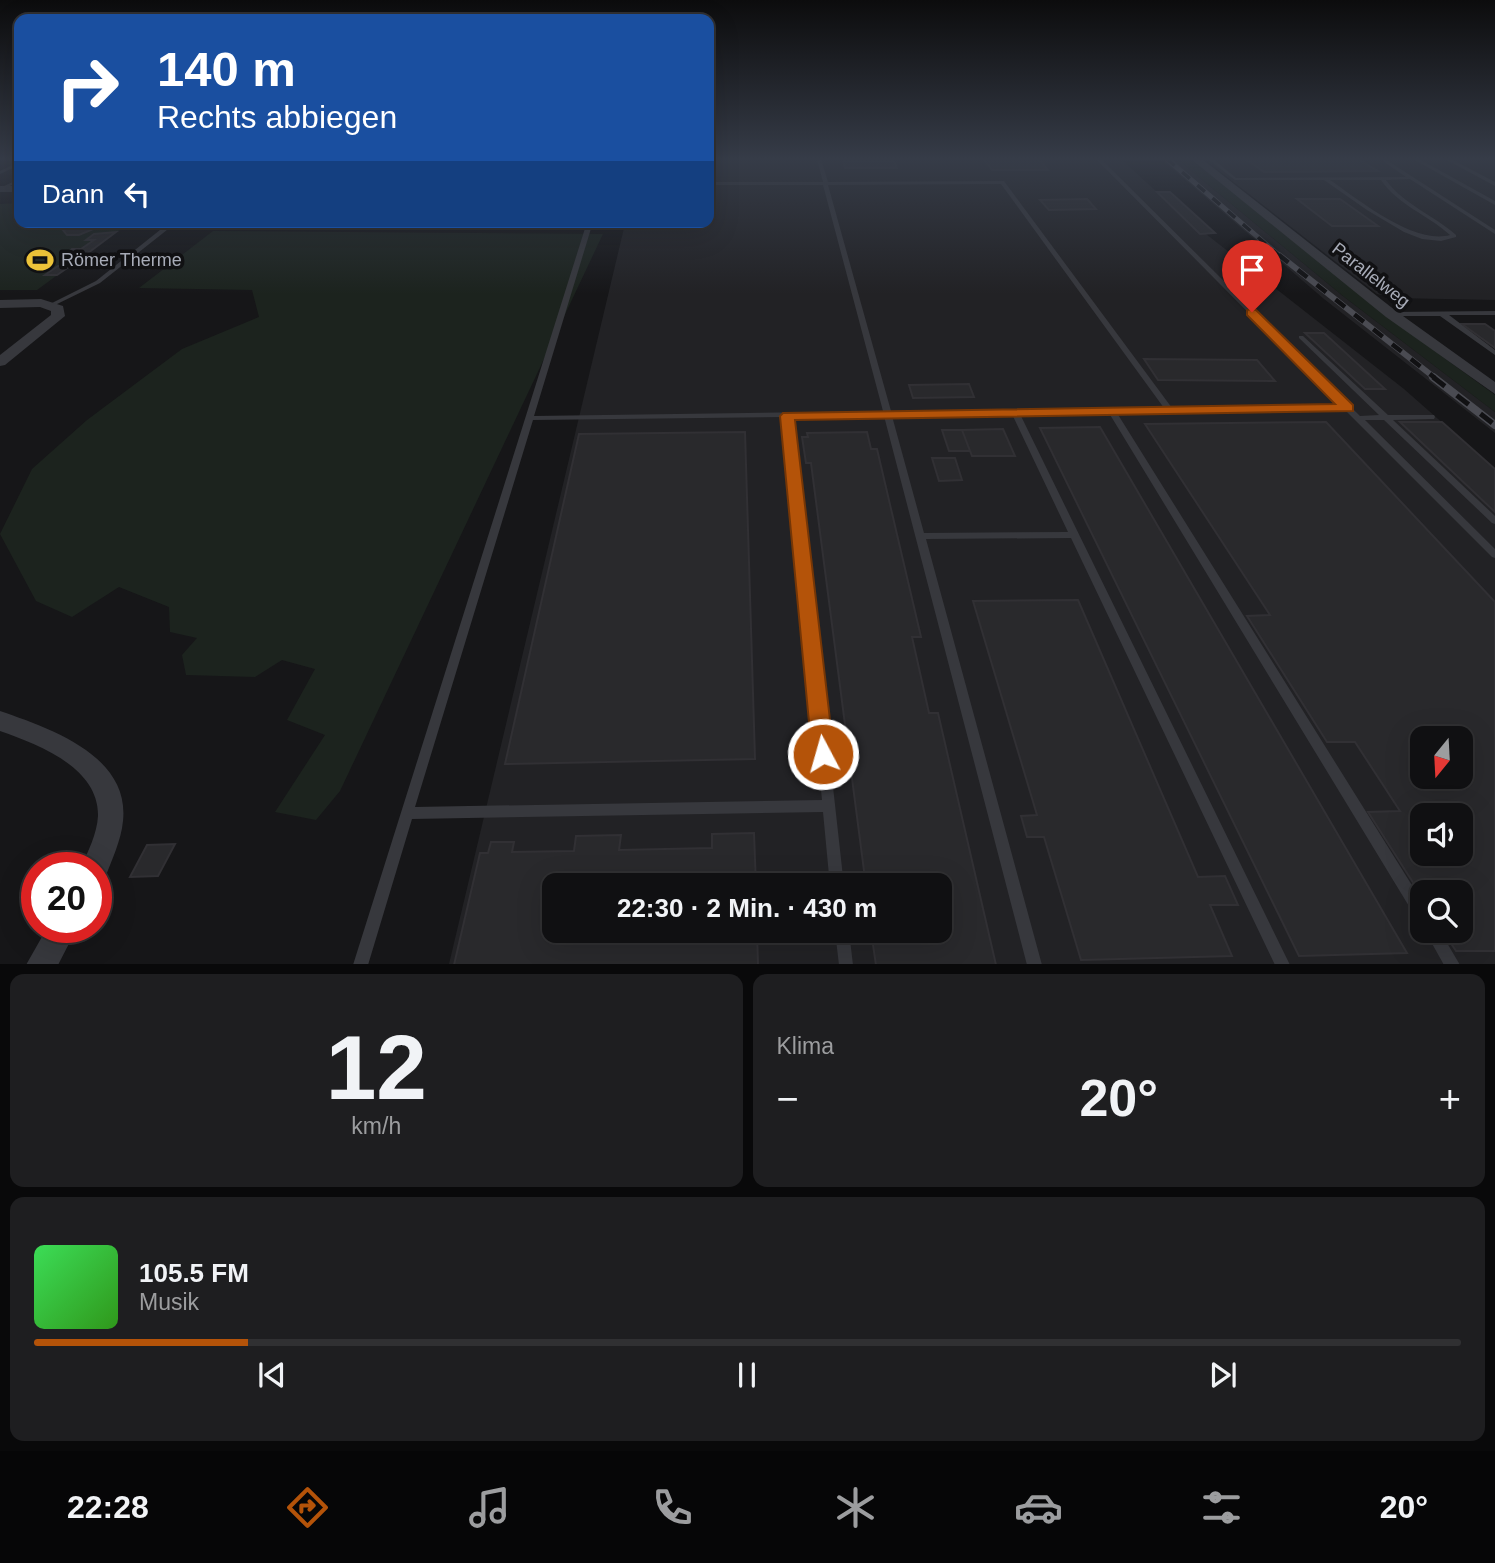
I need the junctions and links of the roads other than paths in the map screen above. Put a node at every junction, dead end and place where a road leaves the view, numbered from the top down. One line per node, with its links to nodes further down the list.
1 (831, 204): 24 (lane)
2 (1018, 204): 21 (lane)
3 (1143, 204): 20 (lane)
4 (1253, 204): 15 (street, Parallelweg)
5 (1364, 204): 6 (lane)
6 (1406, 204)
7 (1451, 204): 10 (lane)
8 (166, 228): 12 (lane)
9 (588, 228): 27 (lane)
10 (1495, 232)
11 (0, 304): 12 (street)
12 (51, 305): 18 (street)
13 (1441, 313): 14 (lane); 15 (lane); 17 (lane)
14 (1495, 313)
15 (1391, 314): 19 (street, Parallelweg)
16 (1301, 337): 29 (lane)
17 (1495, 353)
18 (0, 362)
19 (1495, 389)
20 (1348, 408): 21 (lane); 28 (lane)
21 (1170, 410): 22 (lane)
22 (1112, 411): 23 (lane); 41 (lane)
23 (1015, 413): 24 (lane); 31 (lane)
24 (890, 414): 25 (lane); 32 (lane)
25 (788, 416): 27 (lane); 37 (lane)
26 (1431, 417): 29 (lane)
27 (530, 418): 38 (lane)
28 (1357, 418): 29 (lane); 33 (lane)
29 (1387, 418): 30 (lane)
30 (1495, 521)
31 (1073, 535): 32 (lane); 49 (lane)
32 (922, 536): 48 (lane)
33 (1483, 542): 34 (lane); 35 (lane)
34 (1495, 542)
35 (1495, 552)
36 (0, 720): 39 (street)
37 (829, 806): 38 (lane); 40 (lane)
38 (408, 813): 46 (lane)
39 (102, 852)
40 (836, 873)
41 (1410, 895)
42 (54, 943): 45 (street)
43 (843, 943): 47 (lane)
44 (1440, 943): 50 (lane)
45 (41, 964)
46 (360, 964)
47 (846, 964)
48 (1035, 964)
49 (1283, 964)
50 (1453, 964)

